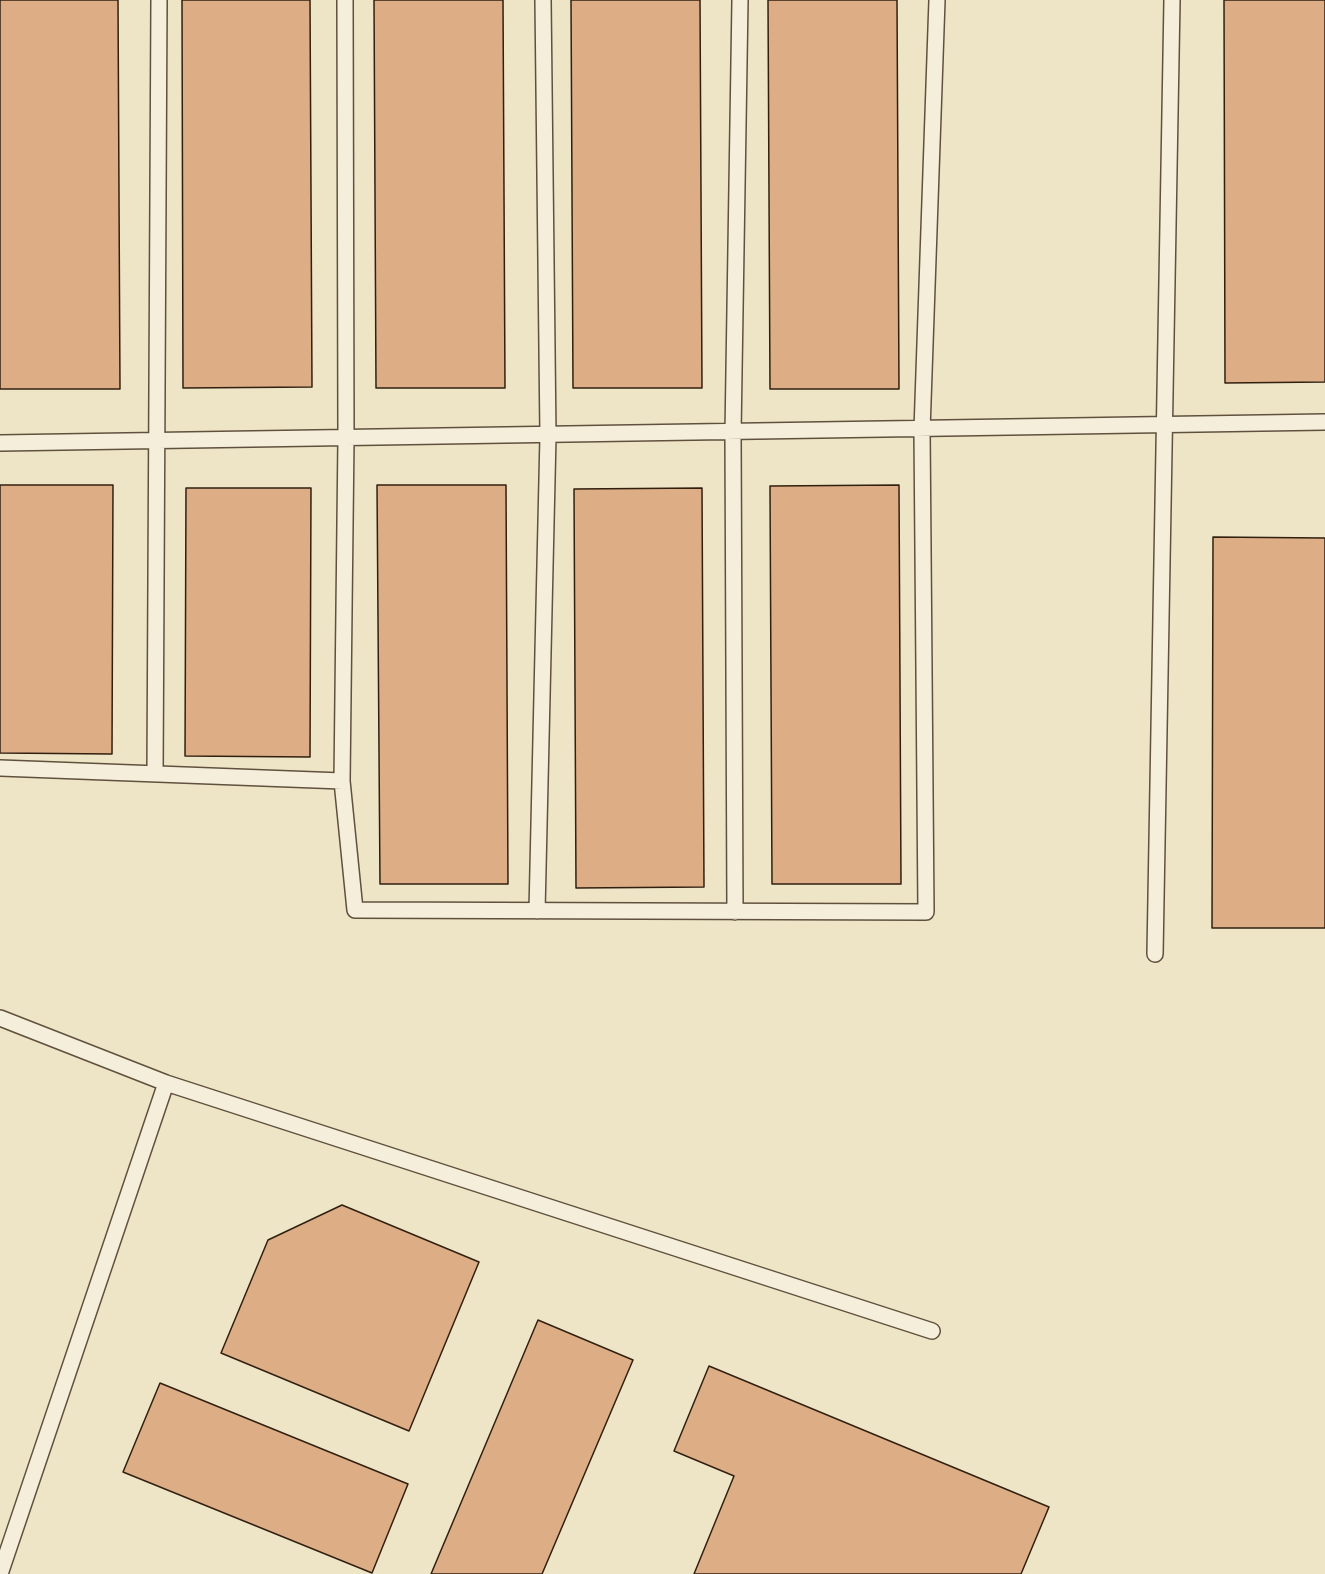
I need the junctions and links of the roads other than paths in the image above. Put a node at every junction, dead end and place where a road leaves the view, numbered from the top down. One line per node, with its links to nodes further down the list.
1 (159, 0): 13 (lane)
2 (345, 0): 12 (lane)
3 (543, 0): 11 (lane)
4 (740, 0): 10 (lane)
5 (937, 0): 9 (lane)
6 (1172, 0): 8 (lane)
7 (1325, 422): 8 (lane)
8 (1163, 425): 9 (lane); 20 (lane)
9 (922, 430): 10 (lane); 19 (lane)
10 (733, 433): 11 (lane); 19 (lane)
11 (548, 435): 12 (lane); 18 (lane)
12 (346, 438): 13 (lane); 17 (lane)
13 (155, 441): 14 (lane); 16 (lane)
14 (0, 443)
15 (0, 768): 16 (lane)
16 (155, 774): 17 (lane)
17 (342, 781): 18 (lane)
18 (537, 911): 19 (lane)
19 (735, 912)
20 (1155, 954)
21 (0, 1018): 22 (lane)
22 (166, 1083): 23 (lane); 24 (lane)
23 (932, 1331)
24 (0, 1574)

